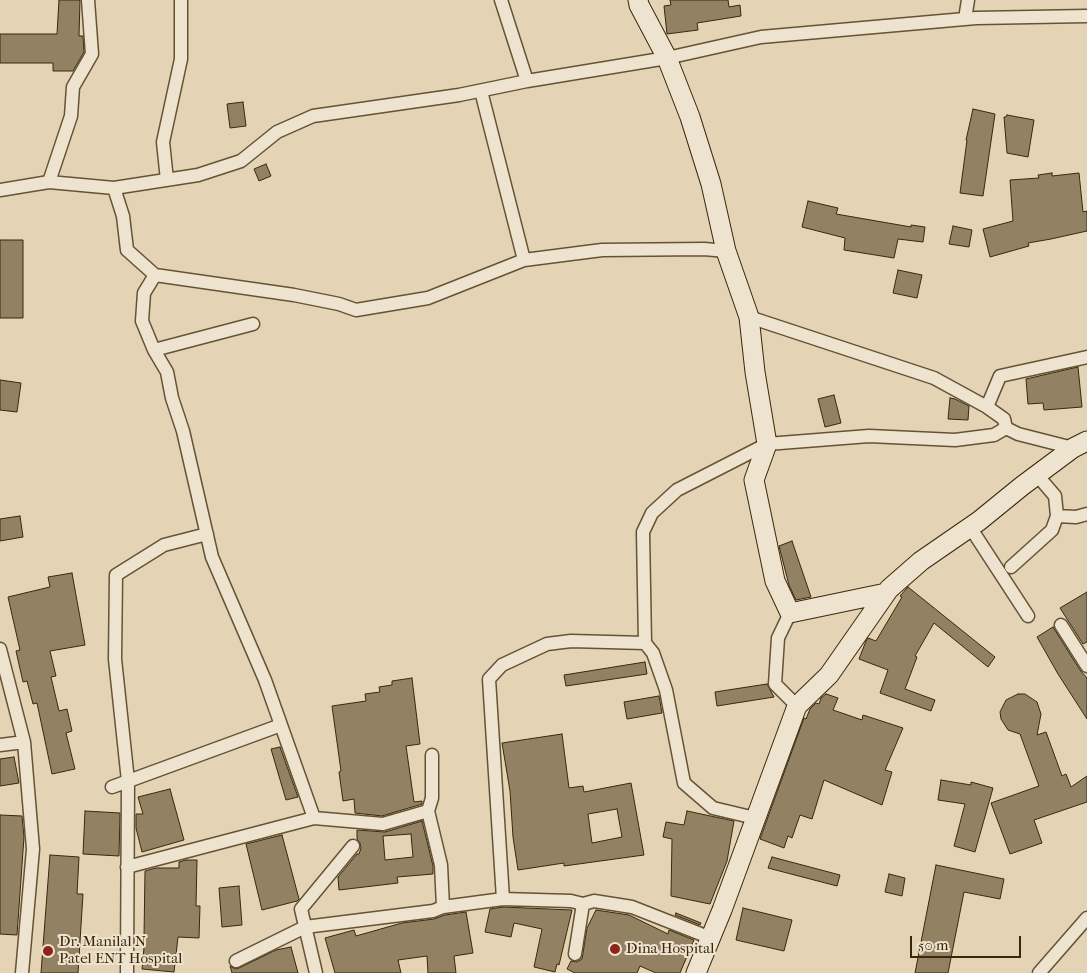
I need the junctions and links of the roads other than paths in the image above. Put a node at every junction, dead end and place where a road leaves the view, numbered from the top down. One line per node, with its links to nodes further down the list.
1 (88, 0): 12 (street)
2 (181, 0): 11 (street)
3 (501, 0): 9 (street)
4 (638, 0): 8 (street)
5 (968, 0): 7 (street)
6 (1087, 16): 7 (street)
7 (965, 19): 8 (street)
8 (667, 58): 9 (street); 15 (street)
9 (528, 81): 10 (street)
10 (481, 91): 11 (street); 16 (street)
11 (167, 180): 13 (street)
12 (49, 182): 13 (street); 14 (street)
13 (114, 188): 17 (street)
14 (0, 190)
15 (726, 251): 16 (street); 18 (street)
16 (524, 260): 17 (street)
17 (156, 274): 20 (street)
18 (749, 317): 22 (street); 24 (street)
19 (254, 324): 20 (street)
20 (154, 350): 30 (street)
21 (1087, 357): 22 (street)
22 (987, 407): 23 (street)
23 (1006, 428): 24 (street); 25 (street)
24 (767, 444): 33 (street); 36 (street)
25 (1080, 445): 26 (street)
26 (1037, 475): 28 (street); 29 (street)
27 (1087, 514): 28 (street)
28 (1057, 516): 31 (street)
29 (970, 527): 32 (street); 34 (street)
30 (207, 534): 40 (street); 44 (street)
31 (1010, 567)
32 (886, 593): 33 (street); 39 (street)
33 (790, 613): 39 (street)
34 (1028, 616)
35 (1061, 625): 38 (street)
36 (646, 643): 48 (street); 51 (street)
37 (0, 649): 41 (street)
38 (1087, 666)
39 (797, 706): 48 (street)
40 (281, 725): 44 (street); 47 (street)
41 (24, 742): 42 (street); 59 (street)
42 (0, 745)
43 (432, 756): 46 (street)
44 (128, 781): 45 (street); 50 (street)
45 (112, 787)
46 (428, 811): 47 (street); 53 (street)
47 (314, 818): 50 (street)
48 (756, 818): 56 (street)
49 (353, 846): 55 (street)
50 (127, 867): 60 (street)
51 (503, 899): 52 (street); 53 (street)
52 (583, 904): 56 (street); 57 (street)
53 (443, 906): 55 (street)
54 (1087, 918): 63 (street)
55 (305, 927): 58 (street); 61 (street)
56 (711, 938): 62 (street)
57 (575, 954)
58 (236, 961)
59 (22, 973)
60 (127, 973)
61 (316, 973)
62 (696, 973)
63 (1040, 973)

